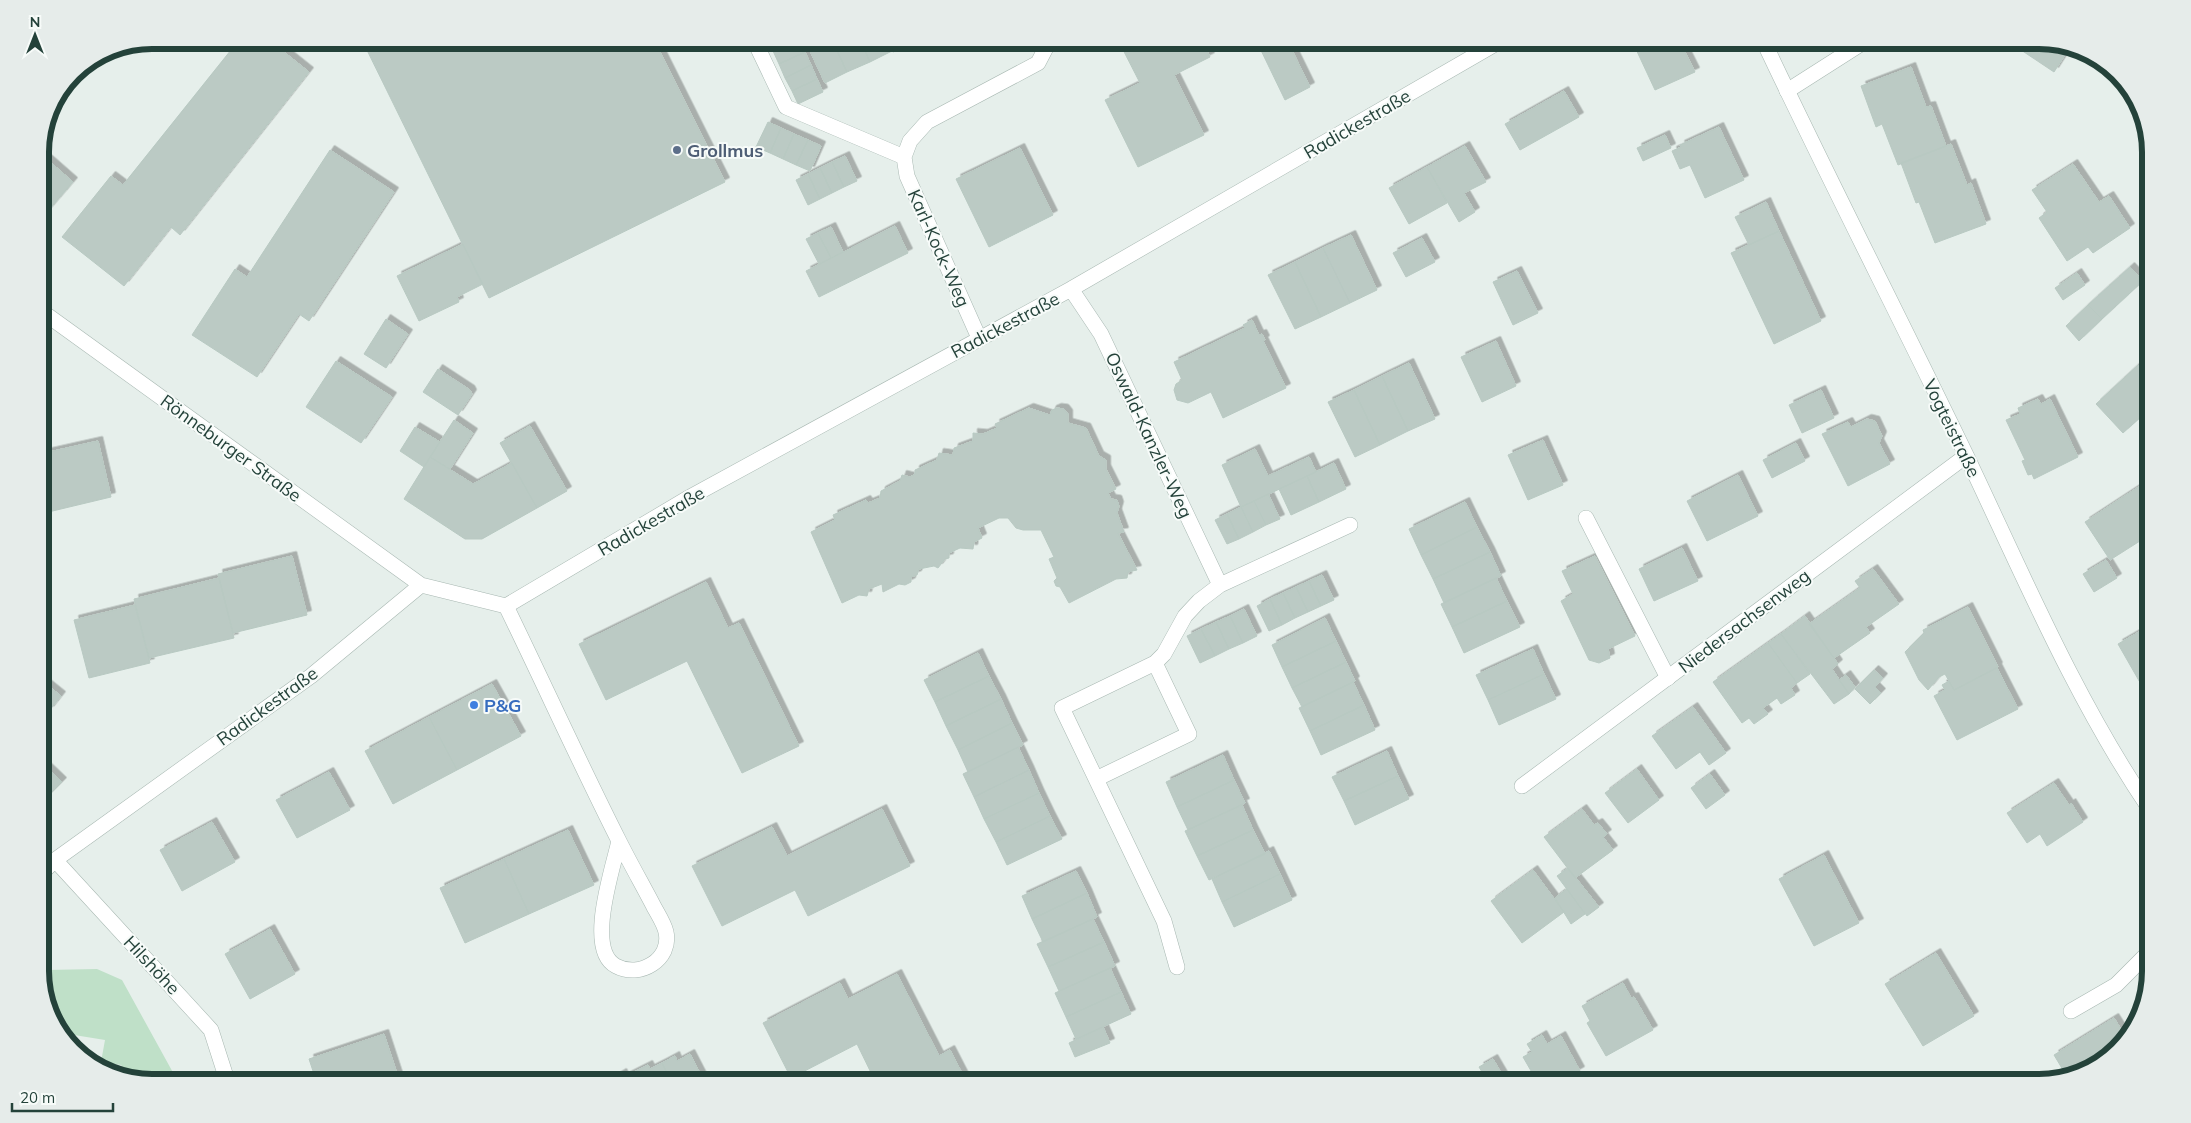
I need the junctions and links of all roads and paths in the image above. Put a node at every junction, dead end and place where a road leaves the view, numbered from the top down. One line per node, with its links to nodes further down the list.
1 (758, 49): 7 (street)
2 (1045, 49): 7 (street)
3 (1486, 49): 8 (street, Radickestraße)
4 (1767, 49): 6 (street, Vogteistraße)
5 (1853, 49): 6 (street)
6 (1787, 91): 11 (street, Vogteistraße)
7 (904, 157): 10 (street, Karl-Kock-Weg)
8 (1070, 289): 10 (street, Radickestraße); 15 (street, Oswald-Kanzler-Weg)
9 (49, 316): 14 (street, Rönneburger Straße)
10 (979, 338): 16 (street, Radickestraße)
11 (1966, 456): 18 (street, Niedersachsenweg); 21 (street, Vogteistraße)
12 (1586, 518): 18 (street)
13 (1350, 525): 15 (street)
14 (421, 585): 16 (street); 23 (street, Radickestraße)
15 (1220, 585): 17 (street)
16 (506, 606): 22 (street)
17 (1155, 663): 19 (street); 19 (street)
18 (1668, 678): 20 (street, Niedersachsenweg)
19 (1096, 780): 26 (street)
20 (1522, 786)
21 (2142, 798)
22 (619, 841): 22 (street)
23 (55, 860): 24 (street, Radickestraße); 28 (street, Hilshöhe)
24 (49, 866)
25 (2142, 959): 27 (street)
26 (1177, 967)
27 (2071, 1011)
28 (225, 1074)

